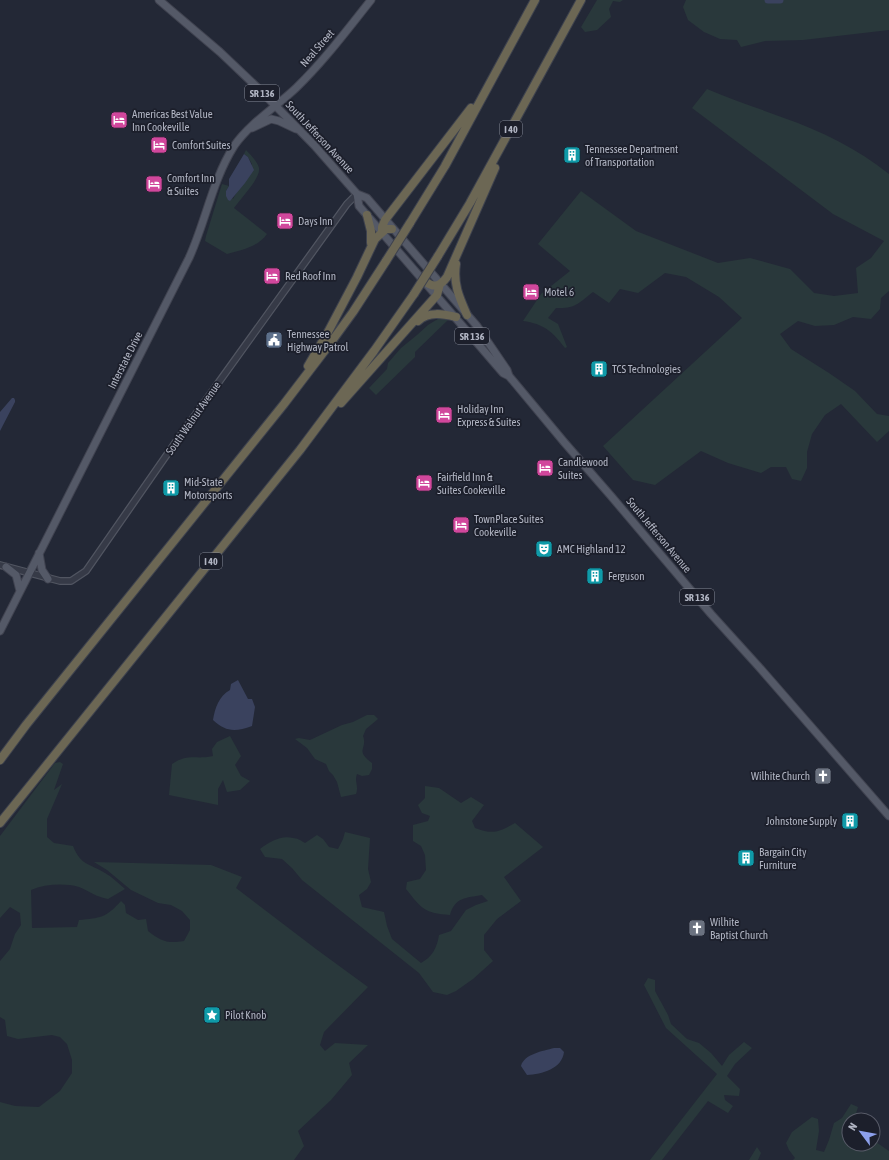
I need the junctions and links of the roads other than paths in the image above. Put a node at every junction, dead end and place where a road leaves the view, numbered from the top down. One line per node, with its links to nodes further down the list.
1 (159, 0): 6 (main road, South Jefferson Avenue / SR 136)
2 (371, 0): 6 (main road, Neal Street)
3 (536, 0): 5 (highway)
4 (581, 0): 7 (highway, I 40)
5 (493, 78): 12 (highway); 24 (highway, bridge)
6 (276, 106): 8 (main road, Interstate Drive); 9 (main road, South Jefferson Avenue / SR 136)
7 (522, 110): 15 (highway); 25 (highway, I 40, bridge)
8 (248, 130): 9 (main road); 26 (main road, Interstate Drive)
9 (299, 130): 10 (main road, South Jefferson Avenue / SR 136)
10 (357, 194): 11 (main road, South Jefferson Avenue / SR 136); 12 (main road, South Jefferson Avenue / SR 136); 29 (street, South Walnut Avenue)
11 (367, 215): 14 (main road, South Jefferson Avenue / SR 136); 16 (highway)
12 (385, 220): 13 (main road, South Jefferson Avenue / SR 136); 14 (highway)
13 (392, 229): 14 (highway); 18 (main road, South Jefferson Avenue / SR 136)
14 (382, 232): 16 (highway); 17 (main road, South Jefferson Avenue / SR 136)
15 (462, 245): 18 (highway); 20 (highway)
16 (371, 248): 24 (highway)
17 (426, 282): 18 (highway); 19 (main road, South Jefferson Avenue / SR 136)
18 (440, 284): 19 (highway); 20 (main road, South Jefferson Avenue / SR 136)
19 (437, 295): 21 (main road, South Jefferson Avenue / SR 136); 22 (highway)
20 (467, 315): 23 (main road, South Jefferson Avenue / SR 136)
21 (456, 317): 22 (highway); 23 (main road, South Jefferson Avenue / SR 136)
22 (407, 330): 25 (highway)
23 (509, 376): 33 (main road, South Jefferson Avenue / SR 136)
24 (284, 404): 32 (highway)
25 (300, 450): 34 (highway, I 40)
26 (39, 553): 28 (main road, Interstate Drive); 29 (main road)
27 (3, 566): 28 (street, South Walnut Avenue); 30 (main road)
28 (29, 573): 29 (street, South Walnut Avenue); 30 (main road, Interstate Drive)
29 (48, 579)
30 (20, 591): 31 (main road, Interstate Drive)
31 (0, 631)
32 (0, 760)
33 (889, 816)
34 (0, 823)

